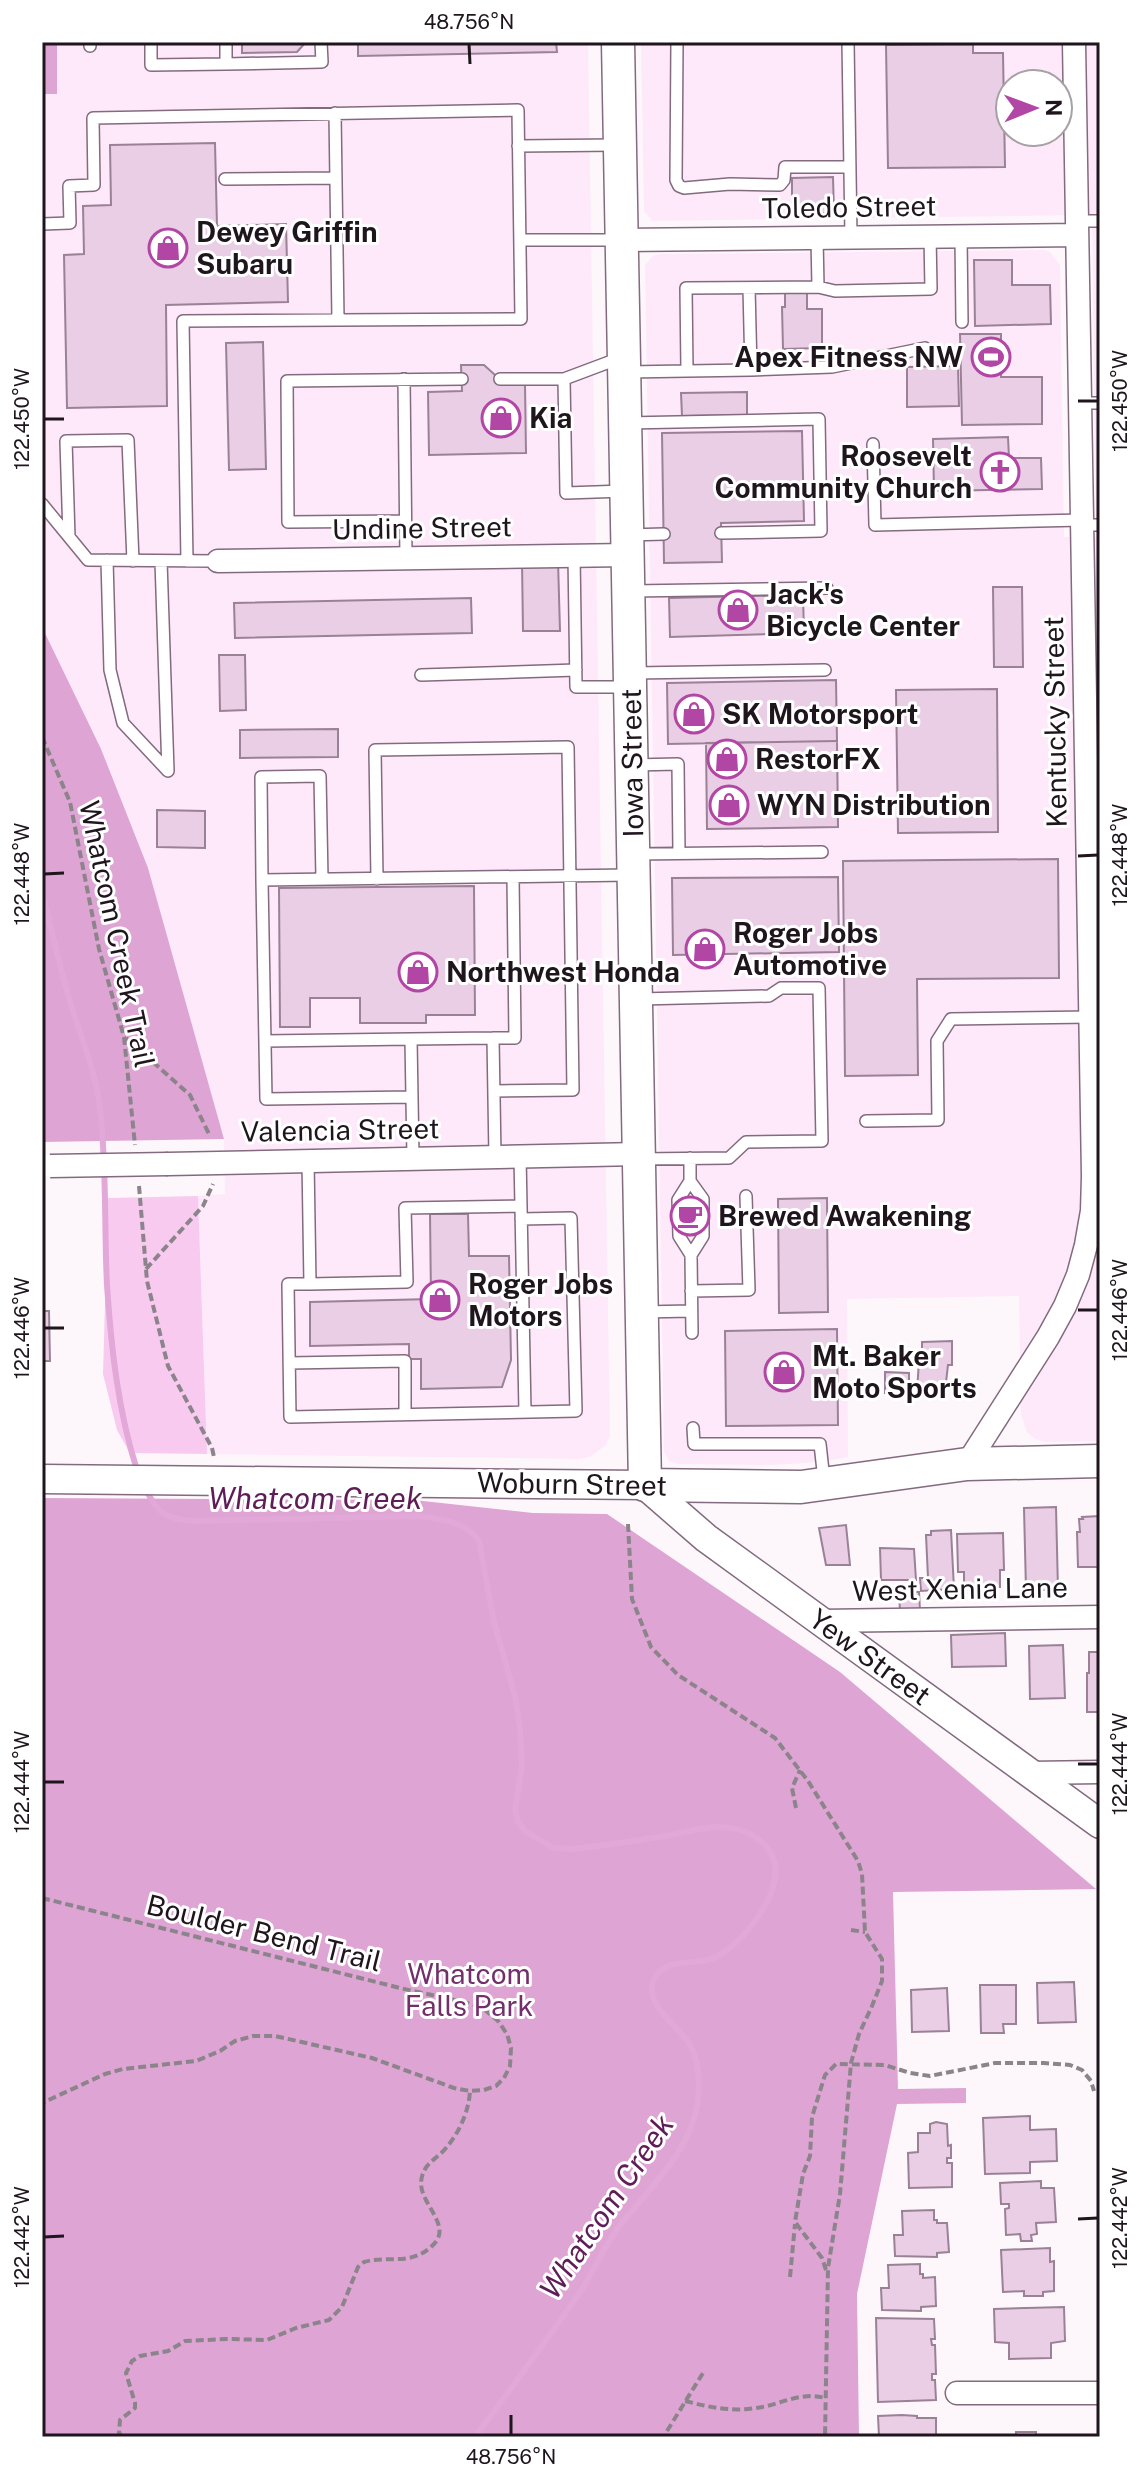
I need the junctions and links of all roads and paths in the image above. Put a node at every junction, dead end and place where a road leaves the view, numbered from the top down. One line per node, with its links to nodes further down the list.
1 (151, 42): 8 (lane)
2 (226, 42): 8 (lane)
3 (321, 42): 8 (lane)
4 (618, 42): 10 (main road, Iowa Street)
5 (677, 42): 12 (lane)
6 (848, 42): 12 (lane)
7 (1074, 42): 17 (street, Kentucky Street)
8 (226, 64)
9 (335, 113): 11 (lane); 13 (lane); 16 (lane)
10 (620, 145): 11 (lane); 23 (main road, Iowa Street)
11 (518, 146): 22 (lane)
12 (850, 167): 20 (lane)
13 (336, 178): 14 (lane); 26 (lane)
14 (225, 179)
15 (1100, 221): 17 (lane)
16 (42, 224)
17 (1077, 228): 19 (street, Toledo Street); 36 (street, Kentucky Street)
18 (930, 236): 19 (street, Toledo Street); 20 (street, Toledo Street); 24 (lane)
19 (961, 236): 27 (lane)
20 (851, 237): 21 (street, Toledo Street)
21 (817, 238): 23 (street, Toledo Street); 24 (lane)
22 (520, 240): 23 (lane); 26 (lane)
23 (622, 240): 29 (main road, Iowa Street)
24 (818, 287): 25 (lane)
25 (749, 288): 30 (lane); 31 (lane)
26 (338, 320): 52 (lane)
27 (962, 322)
28 (925, 348): 30 (lane)
29 (624, 364): 31 (lane); 35 (lane); 37 (main road, Iowa Street)
30 (751, 370): 31 (lane)
31 (687, 371)
32 (404, 379): 33 (lane); 41 (lane); 41 (lane)
33 (462, 379)
34 (500, 379): 35 (lane)
35 (564, 379): 39 (lane)
36 (1090, 403): 42 (street, Kentucky Street)
37 (626, 423): 39 (main road, Iowa Street); 43 (lane)
38 (873, 444): 42 (lane)
39 (627, 491): 46 (main road, Iowa Street)
40 (42, 504): 45 (lane)
41 (405, 521): 48 (lane)
42 (1088, 523): 56 (street, Kentucky Street)
43 (721, 533)
44 (664, 534): 46 (lane)
45 (69, 537): 49 (lane); 50 (lane)
46 (628, 545): 47 (street, Undine Street); 55 (main road, Iowa Street)
47 (574, 556): 48 (street, Undine Street); 57 (lane)
48 (406, 558): 53 (street, Undine Street)
49 (107, 560): 50 (lane); 51 (lane)
50 (133, 561): 51 (lane)
51 (161, 561): 52 (lane)
52 (187, 561): 53 (lane)
53 (218, 561)
54 (827, 588): 55 (lane)
55 (629, 591): 60 (main road, Iowa Street)
56 (1092, 639): 63 (street, Kentucky Street)
57 (576, 670): 59 (lane); 60 (lane)
58 (825, 670): 60 (lane)
59 (421, 675)
60 (630, 680): 62 (main road, Iowa Street)
61 (42, 737): 76 (path, Whatcom Creek Trail)
62 (632, 765): 66 (lane); 67 (main road, Iowa Street)
63 (1094, 809): 64 (street, Kentucky Street)
64 (1094, 849): 73 (street, Kentucky Street)
65 (822, 852): 66 (lane)
66 (679, 853): 67 (lane)
67 (634, 864): 68 (lane); 74 (main road, Iowa Street)
68 (570, 876): 69 (lane); 71 (lane); 80 (lane)
69 (513, 877): 71 (lane); 77 (lane)
70 (322, 879): 71 (lane); 72 (lane); 72 (lane)
71 (377, 879)
72 (262, 880): 79 (lane)
73 (1095, 990): 75 (street, Kentucky Street)
74 (636, 999): 87 (main road, Iowa Street); 90 (lane)
75 (1091, 1017): 82 (lane); 83 (street, Kentucky Street)
76 (124, 1037): 84 (path); 85 (path, Whatcom Creek Trail)
77 (493, 1038): 78 (lane); 80 (lane)
78 (411, 1039): 79 (lane); 81 (lane)
79 (265, 1041): 81 (lane)
80 (494, 1091): 88 (lane)
81 (412, 1097): 89 (lane)
82 (866, 1121)
83 (1096, 1135): 111 (street, Kentucky Street)
84 (210, 1136)
85 (135, 1145)
86 (520, 1156): 87 (street, Valencia Street); 88 (street, Valencia Street); 97 (lane)
87 (639, 1156): 90 (lane); 104 (main road, Iowa Street)
88 (495, 1157): 89 (street, Valencia Street)
89 (413, 1158): 91 (street, Valencia Street)
90 (690, 1158): 94 (lane)
91 (308, 1161): 92 (street, Valencia Street, bridge); 101 (lane)
92 (46, 1166)
93 (213, 1180): 100 (path)
94 (690, 1181): 99 (lane); 99 (lane)
95 (139, 1186): 100 (path)
96 (746, 1196): 102 (lane)
97 (521, 1206): 98 (lane); 101 (lane)
98 (521, 1219): 107 (lane); 107 (lane)
99 (691, 1255): 102 (lane)
100 (146, 1269): 112 (path)
101 (310, 1284): 106 (lane)
102 (691, 1291): 103 (lane)
103 (691, 1311): 104 (lane); 105 (lane)
104 (642, 1312): 115 (main road, Iowa Street)
105 (692, 1333)
106 (289, 1363): 108 (lane); 108 (lane)
107 (525, 1412): 108 (lane)
108 (405, 1414)
109 (693, 1428): 114 (lane)
110 (1100, 1461): 111 (main road, Woburn Street)
111 (967, 1464): 114 (main road, Woburn Street)
112 (208, 1470): 113 (street, Woburn Street); 115 (street, Woburn Street)
113 (42, 1479)
114 (825, 1484): 115 (main road, Woburn Street)
115 (645, 1485): 118 (street, Yew Street)
116 (628, 1524): 119 (path)
117 (1100, 1617): 118 (street, West Xenia Lane)
118 (821, 1621): 121 (street, Yew Street)
119 (800, 1770): 122 (path); 126 (path)
120 (1100, 1772): 121 (street)
121 (1030, 1773): 123 (street, Yew Street)
122 (796, 1808)
123 (1100, 1824)
124 (42, 1898): 128 (path, Boulder Bend Trail)
125 (851, 1930): 126 (path)
126 (865, 1932): 127 (path)
127 (851, 2063): 129 (path); 131 (path); 132 (path)
128 (470, 2091): 130 (path); 140 (path)
129 (1094, 2091)
130 (42, 2103)
131 (795, 2222): 132 (path); 133 (path)
132 (828, 2276): 137 (path)
133 (790, 2277)
134 (703, 2373): 138 (path)
135 (957, 2393): 136 (street)
136 (1100, 2393)
137 (825, 2398): 138 (path); 141 (path)
138 (685, 2401): 139 (path)
139 (667, 2431)
140 (123, 2437)
141 (825, 2437)

